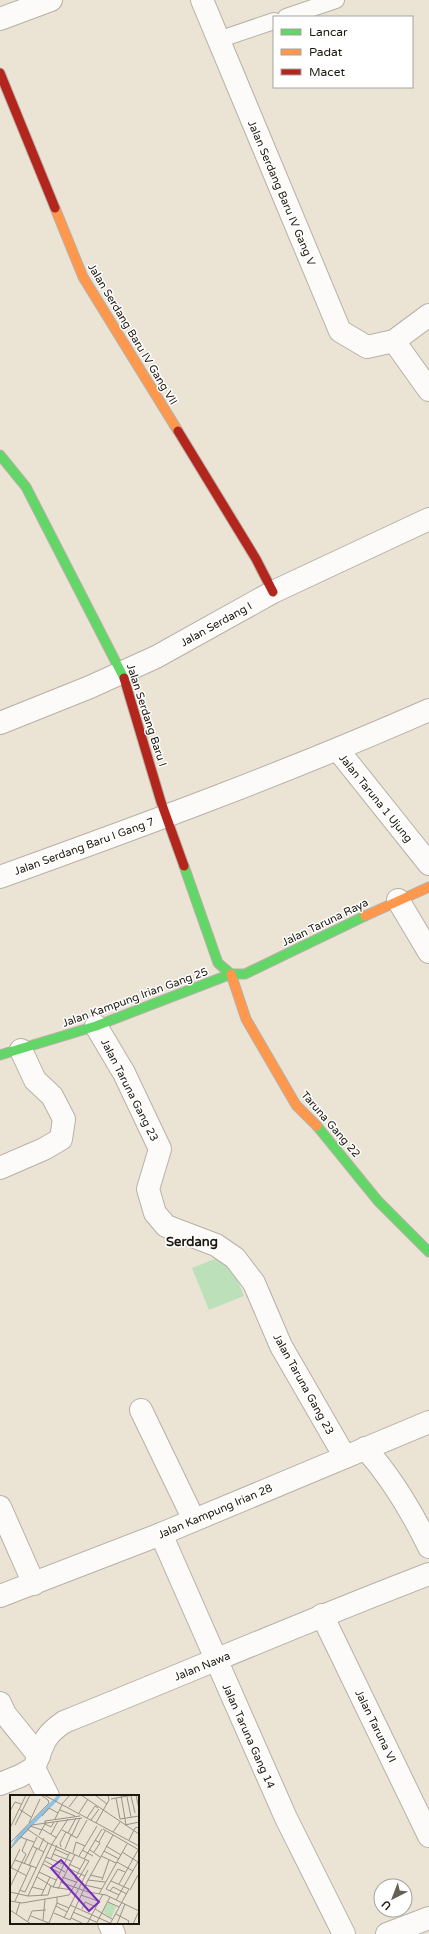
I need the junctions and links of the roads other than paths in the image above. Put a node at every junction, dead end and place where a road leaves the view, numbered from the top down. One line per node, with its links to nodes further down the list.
1 (51, 0): 5 (street)
2 (202, 0): 7 (street, Jalan Serdang Baru IV Gang V)
3 (336, 0): 4 (lane)
4 (289, 16)
5 (0, 19)
6 (273, 21): 7 (lane)
7 (218, 40): 10 (street, Jalan Serdang Baru IV Gang V)
8 (0, 73): 14 (street, Jalan Serdang Baru IV Gang VII)
9 (429, 315): 10 (street, Jalan Serdang Baru IV Gang V)
10 (394, 341): 11 (street)
11 (429, 390)
12 (0, 455): 15 (street, Jalan Serdang Baru I)
13 (429, 519): 14 (street, Jalan Serdang I)
14 (273, 592): 15 (street, Jalan Serdang I)
15 (122, 673): 17 (street, Jalan Serdang I); 19 (street, Jalan Serdang Baru I)
16 (429, 710): 18 (street, Jalan Serdang Baru I Gang 7)
17 (0, 723)
18 (338, 750): 19 (street, Jalan Serdang Baru I Gang 7); 20 (street, Jalan Taruna 1 Ujung)
19 (168, 816): 21 (street, Jalan Serdang Baru I Gang 7); 25 (street, Jalan Serdang Baru I)
20 (429, 864)
21 (0, 877)
22 (429, 887): 23 (street, Jalan Taruna Raya)
23 (398, 900): 24 (street); 25 (street, Jalan Taruna Raya)
24 (429, 952)
25 (231, 974): 26 (street, Jalan Kampung Irian Gang 25); 29 (street, Taruna Gang 22)
26 (96, 1026): 27 (street, Jalan Kampung Irian Gang 25); 33 (street, Jalan Taruna Gang 23)
27 (7, 1050): 28 (street)
28 (0, 1168)
29 (429, 1252)
30 (141, 1410): 35 (street)
31 (429, 1422): 32 (street, Jalan Kampung Irian 28)
32 (365, 1448): 33 (street, Jalan Kampung Irian 28); 37 (street)
33 (345, 1457): 35 (street, Jalan Kampung Irian 28)
34 (0, 1507): 39 (street)
35 (194, 1520): 36 (street, Jalan Kampung Irian 28)
36 (161, 1534): 39 (street, Jalan Kampung Irian 28); 42 (street, Jalan Taruna Gang 14)
37 (429, 1546)
38 (429, 1574): 41 (street, Jalan Nawa)
39 (34, 1584): 40 (street, Jalan Kampung Irian 28)
40 (0, 1596)
41 (322, 1615): 42 (street, Jalan Nawa); 47 (street, Jalan Taruna VI)
42 (216, 1661): 44 (street, Jalan Nawa); 51 (street, Jalan Taruna Gang 14)
43 (0, 1703): 44 (street)
44 (37, 1762): 45 (street); 46 (street)
45 (0, 1784)
46 (48, 1795)
47 (429, 1836)
48 (429, 1918): 52 (street)
49 (109, 1924): 50 (street)
50 (114, 1934)
51 (344, 1934)
52 (387, 1934)

